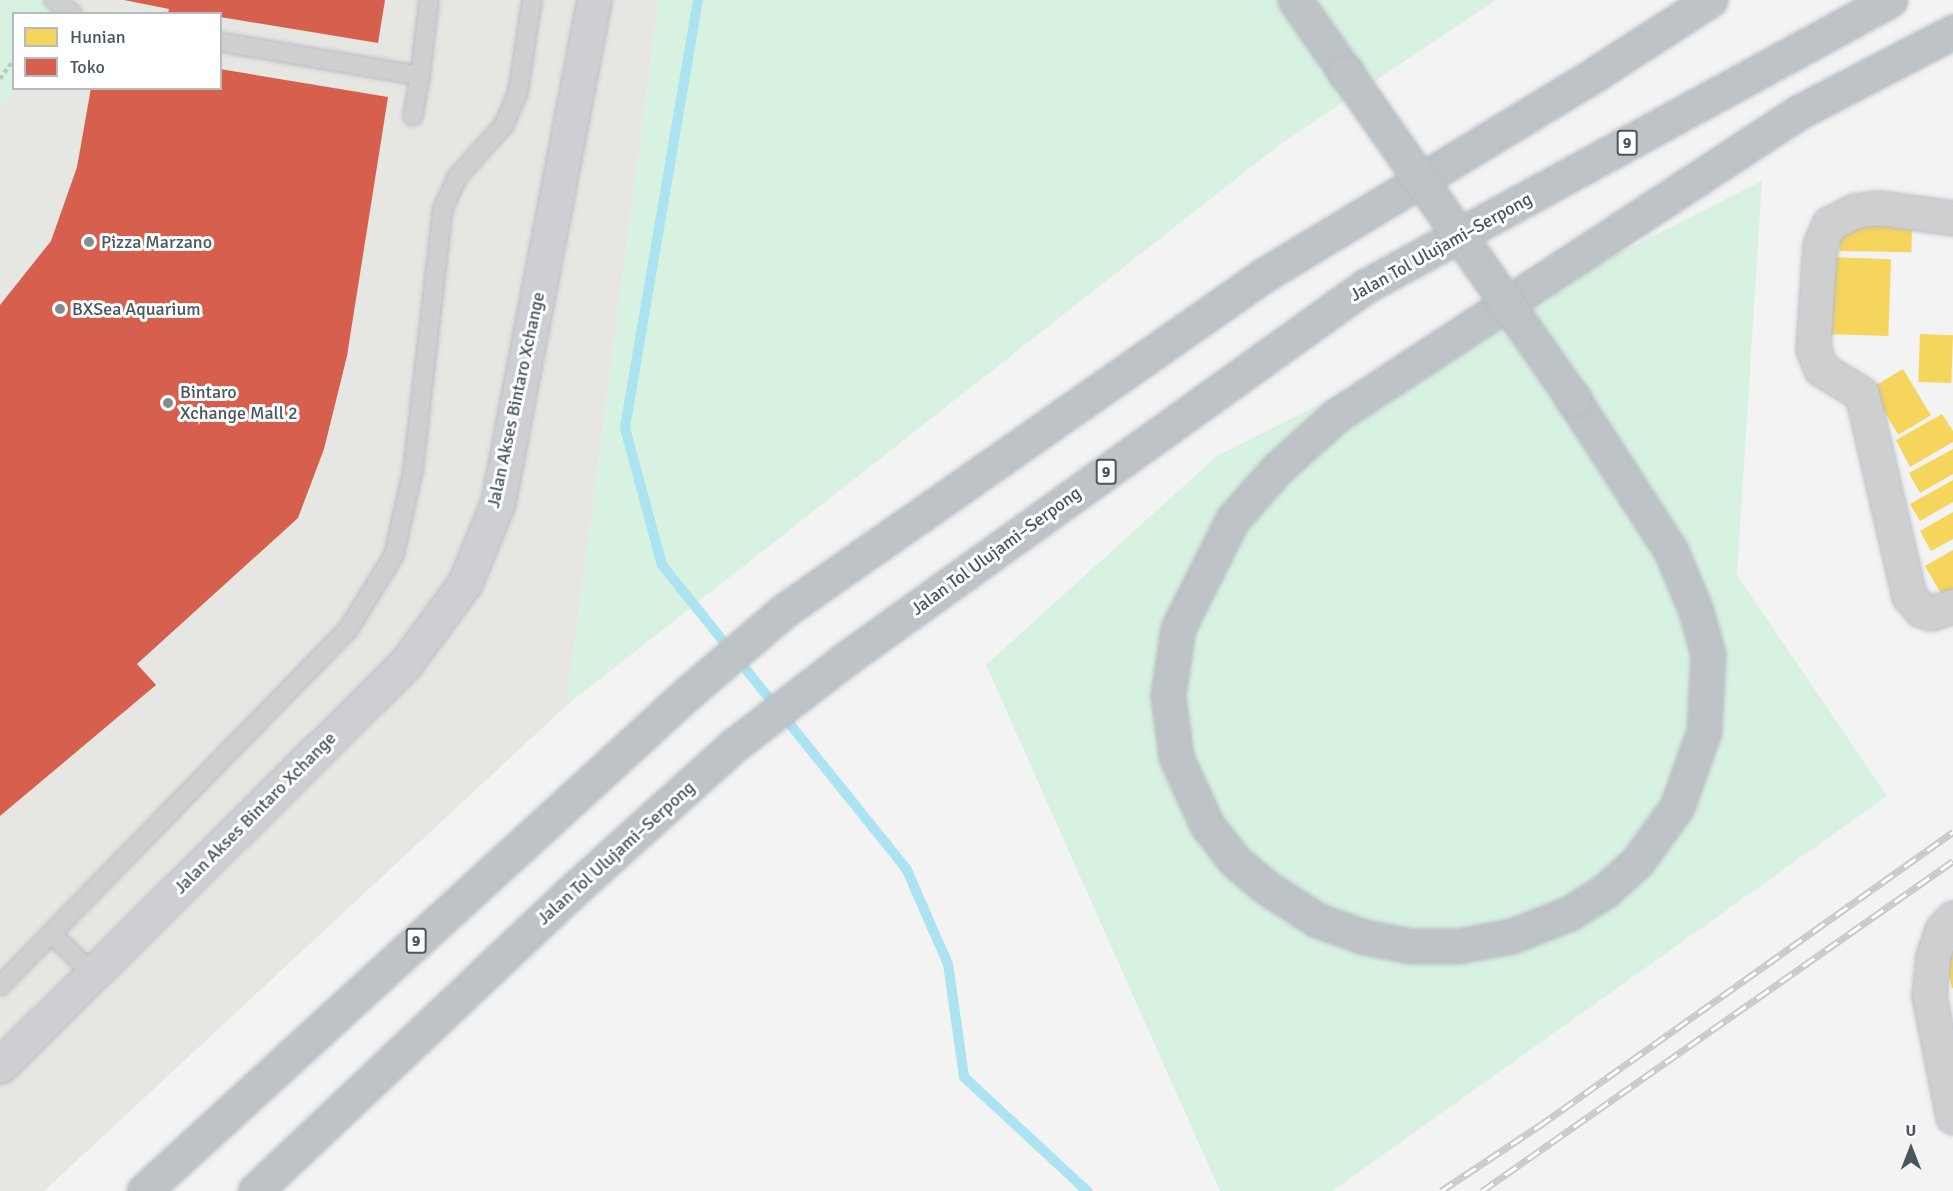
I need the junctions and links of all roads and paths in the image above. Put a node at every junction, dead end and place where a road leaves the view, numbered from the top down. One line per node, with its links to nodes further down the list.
1 (54, 0): 8 (lane)
2 (429, 0): 12 (lane)
3 (532, 0): 18 (lane)
4 (594, 0): 19 (main road, Jalan Akses Bintaro Xchange)
5 (1294, 0): 9 (highway, bridge)
6 (1710, 0): 23 (highway, 9)
7 (1890, 0): 24 (highway, Jalan Tol Ulujami–Serpong / 9)
8 (69, 12)
9 (1953, 32)
10 (222, 42): 12 (lane)
11 (12, 62): 13 (path)
12 (420, 76): 14 (lane)
13 (0, 79)
14 (413, 116)
15 (1953, 218): 16 (street)
16 (1953, 606)
17 (1953, 918): 22 (street)
18 (53, 934): 19 (lane); 20 (lane)
19 (93, 974): 21 (main road, Jalan Akses Bintaro Xchange)
20 (0, 986)
21 (0, 1066)
22 (1953, 1117)
23 (144, 1191)
24 (255, 1191)

